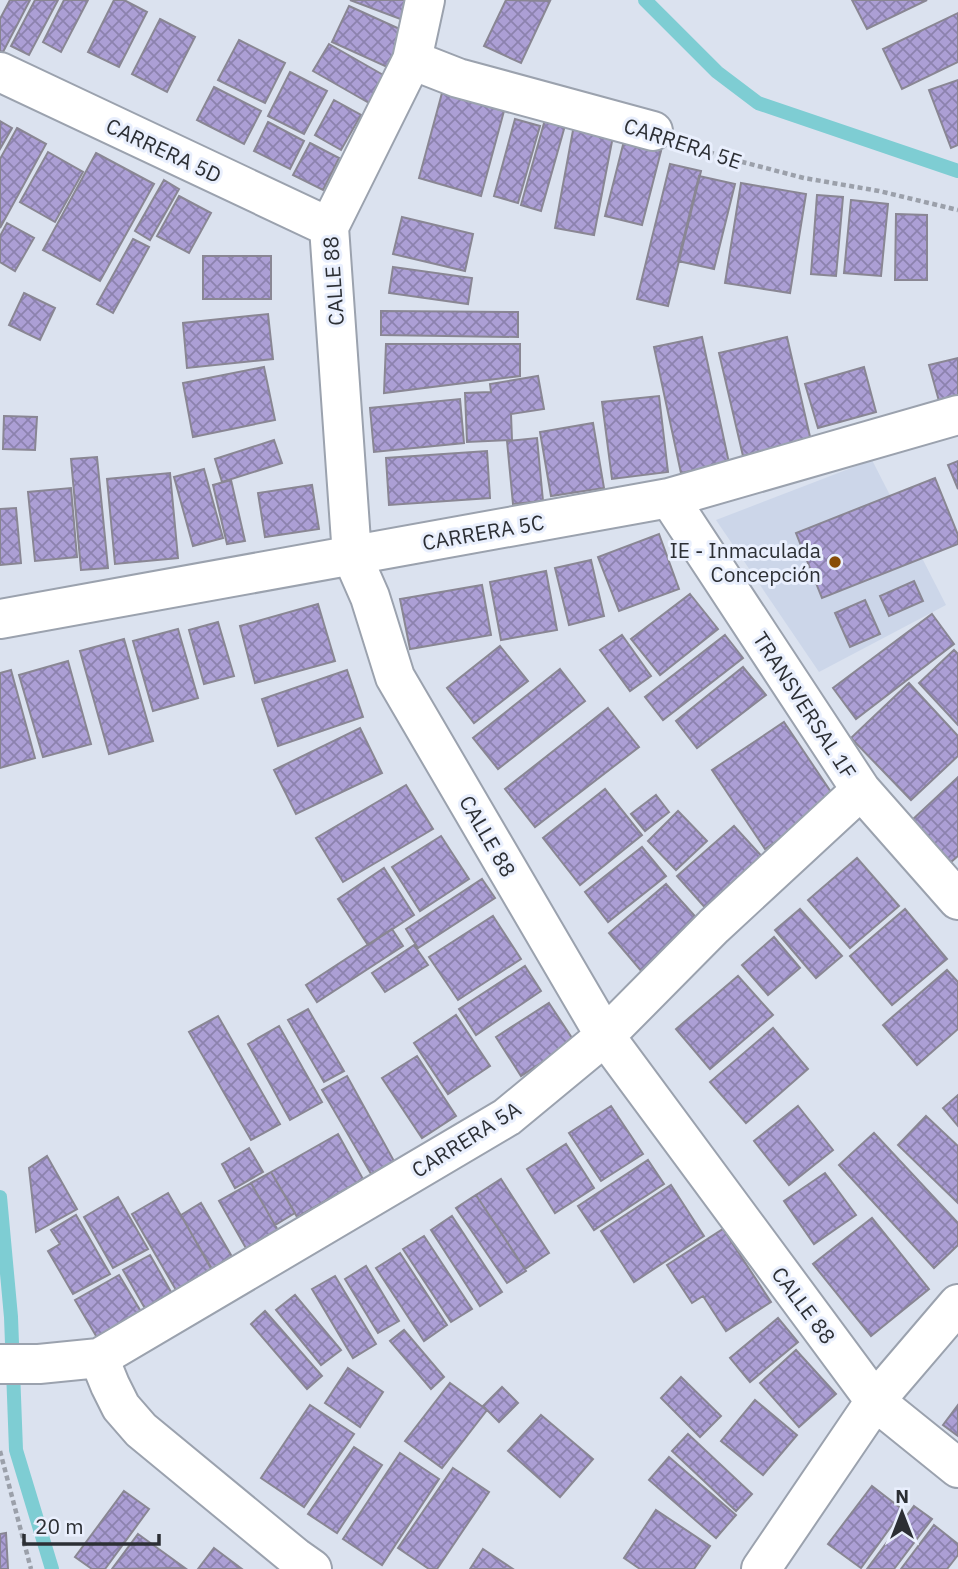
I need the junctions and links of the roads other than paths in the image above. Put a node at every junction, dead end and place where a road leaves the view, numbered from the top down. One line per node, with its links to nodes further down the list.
1 (425, 0): 2 (street, CALLE 88)
2 (412, 60): 4 (street, CARRERA 5E); 5 (street, CALLE 88)
3 (0, 72): 5 (street, CARRERA 5D)
4 (653, 131)
5 (329, 227): 8 (street, CALLE 88)
6 (958, 415): 7 (street, CARRERA 5C)
7 (669, 498): 8 (street, CARRERA 5C); 10 (street, TRANSVERSAL 1F)
8 (352, 556): 9 (street, CARRERA 5C); 12 (street, CALLE 88)
9 (0, 619)
10 (861, 790): 11 (street, TRANSVERSAL 1F); 12 (street, CARRERA 5A)
11 (958, 900)
12 (605, 1036): 14 (street, CARRERA 5A); 16 (street, CALLE 88)
13 (958, 1304): 16 (street)
14 (99, 1358): 15 (street, CARRERA 5A); 18 (street)
15 (0, 1364)
16 (876, 1401): 17 (street, CALLE 88); 19 (street)
17 (958, 1468)
18 (312, 1569)
19 (761, 1569)

